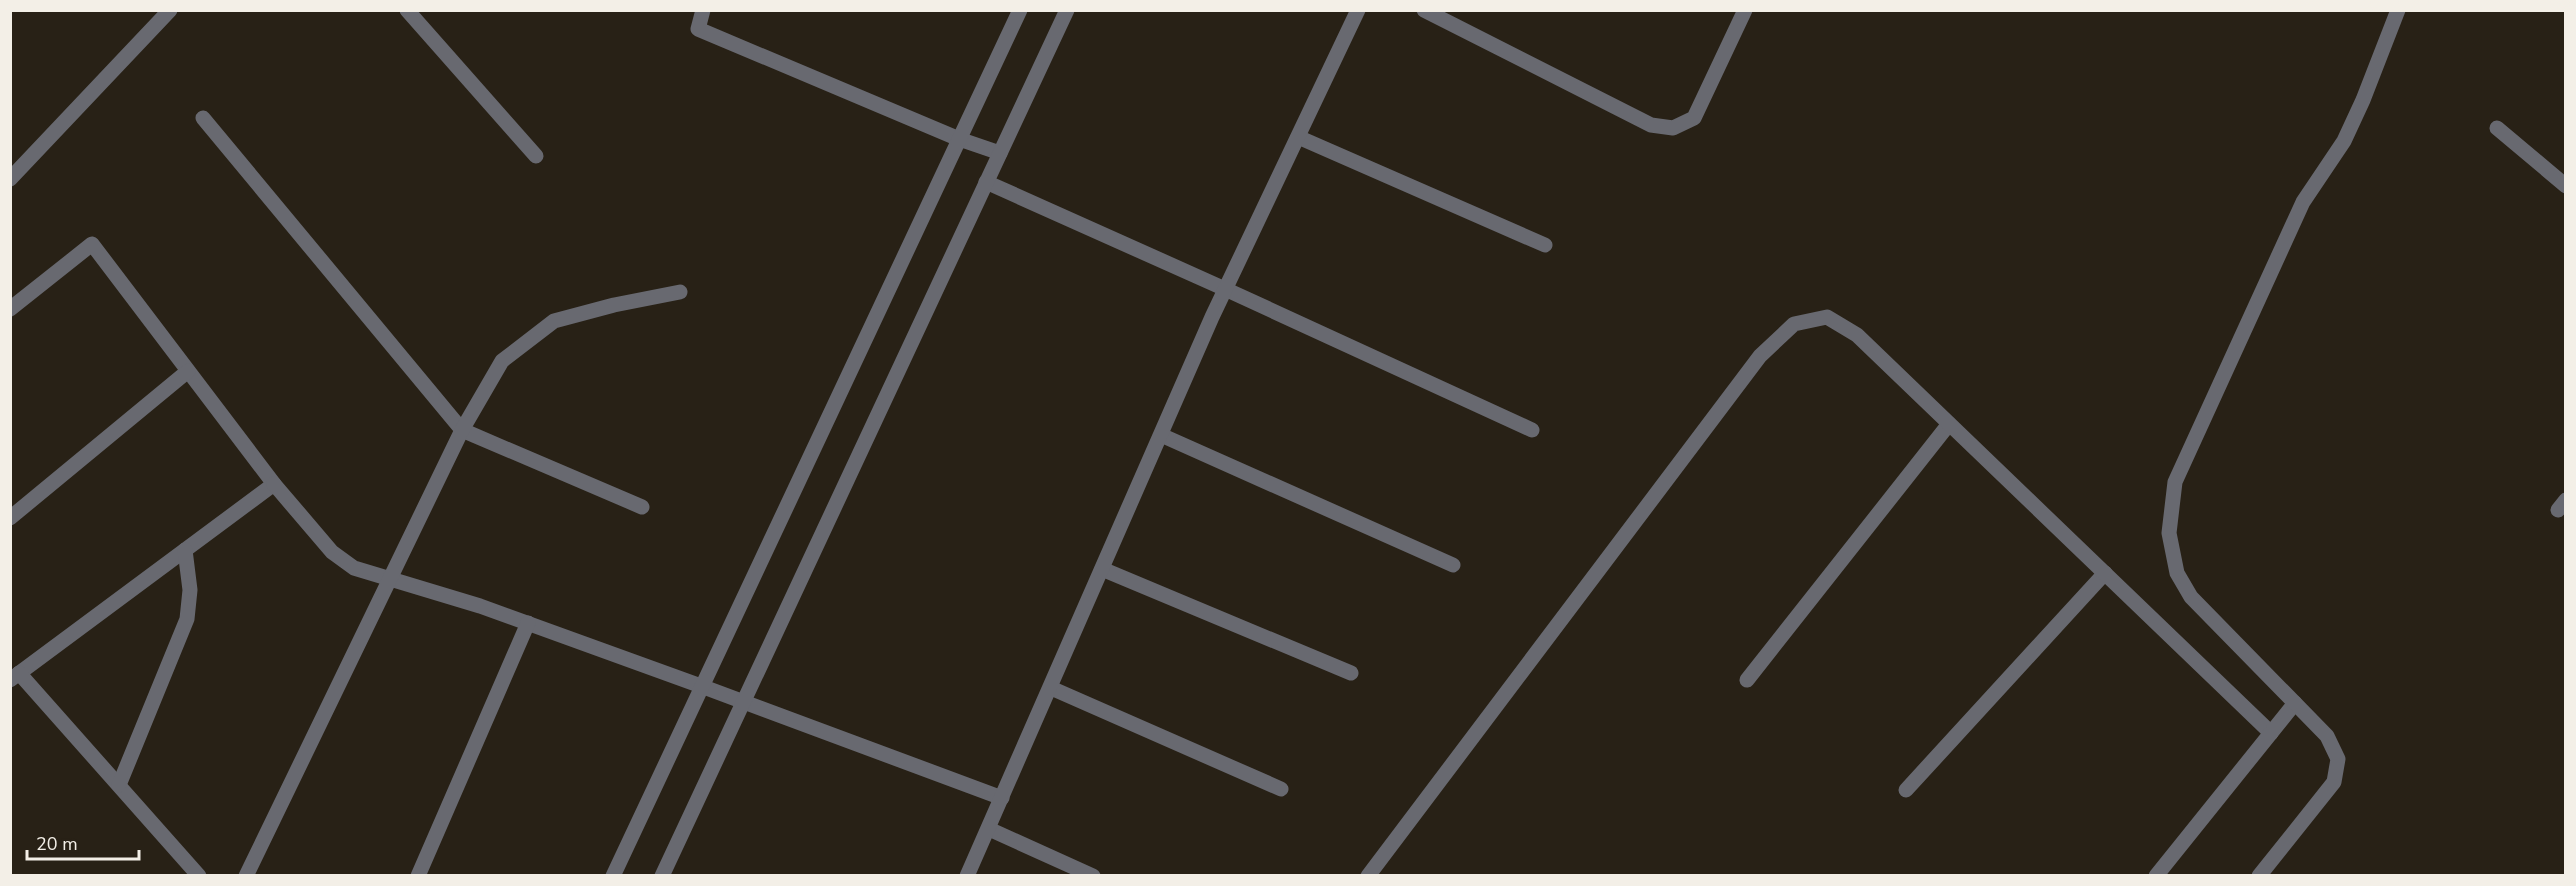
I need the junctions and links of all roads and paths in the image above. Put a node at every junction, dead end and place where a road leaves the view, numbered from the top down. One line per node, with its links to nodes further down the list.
1 (407, 10): 15 (street)
2 (703, 10): 13 (street)
3 (1020, 10): 13 (street)
4 (1067, 10): 14 (street)
5 (1358, 10): 12 (street)
6 (1424, 10): 7 (street)
7 (1744, 10)
8 (2398, 10): 43 (street)
9 (160, 14): 16 (street)
10 (203, 118): 25 (street)
11 (2497, 128): 18 (street)
12 (1298, 137): 19 (street); 20 (street)
13 (959, 139): 14 (street); 40 (street)
14 (1000, 153): 17 (street)
15 (536, 156)
16 (10, 179)
17 (986, 183): 20 (street); 42 (street)
18 (2565, 186)
19 (1545, 245)
20 (1225, 289): 26 (street); 27 (street)
21 (680, 292): 25 (street)
22 (10, 309): 23 (street)
23 (188, 371): 28 (street); 30 (street)
24 (1949, 424): 34 (street); 39 (street); 57 (street)
25 (462, 430): 29 (street); 35 (street)
26 (1532, 430)
27 (1161, 435): 32 (street); 33 (street)
28 (274, 484): 31 (street); 35 (street)
29 (642, 507)
30 (10, 518)
31 (185, 550): 38 (street); 45 (street)
32 (1454, 565)
33 (1102, 569): 37 (street); 41 (street)
34 (2104, 573): 44 (street); 47 (street)
35 (390, 580): 36 (street); 51 (street)
36 (528, 623): 40 (street); 52 (street)
37 (1351, 673)
38 (15, 677): 45 (street)
39 (1748, 680)
40 (701, 686): 42 (street); 53 (street)
41 (1051, 688): 46 (street); 48 (street)
42 (742, 701): 48 (street); 54 (street)
43 (2295, 703): 44 (street); 59 (street)
44 (2271, 733): 58 (street)
45 (119, 785): 50 (street)
46 (1281, 789)
47 (1906, 790)
48 (1002, 798): 49 (street)
49 (989, 829): 55 (street); 56 (street)
50 (198, 876)
51 (246, 876)
52 (418, 876)
53 (613, 876)
54 (662, 876)
55 (967, 876)
56 (1093, 876)
57 (1368, 876)
58 (2156, 876)
59 (2259, 876)

